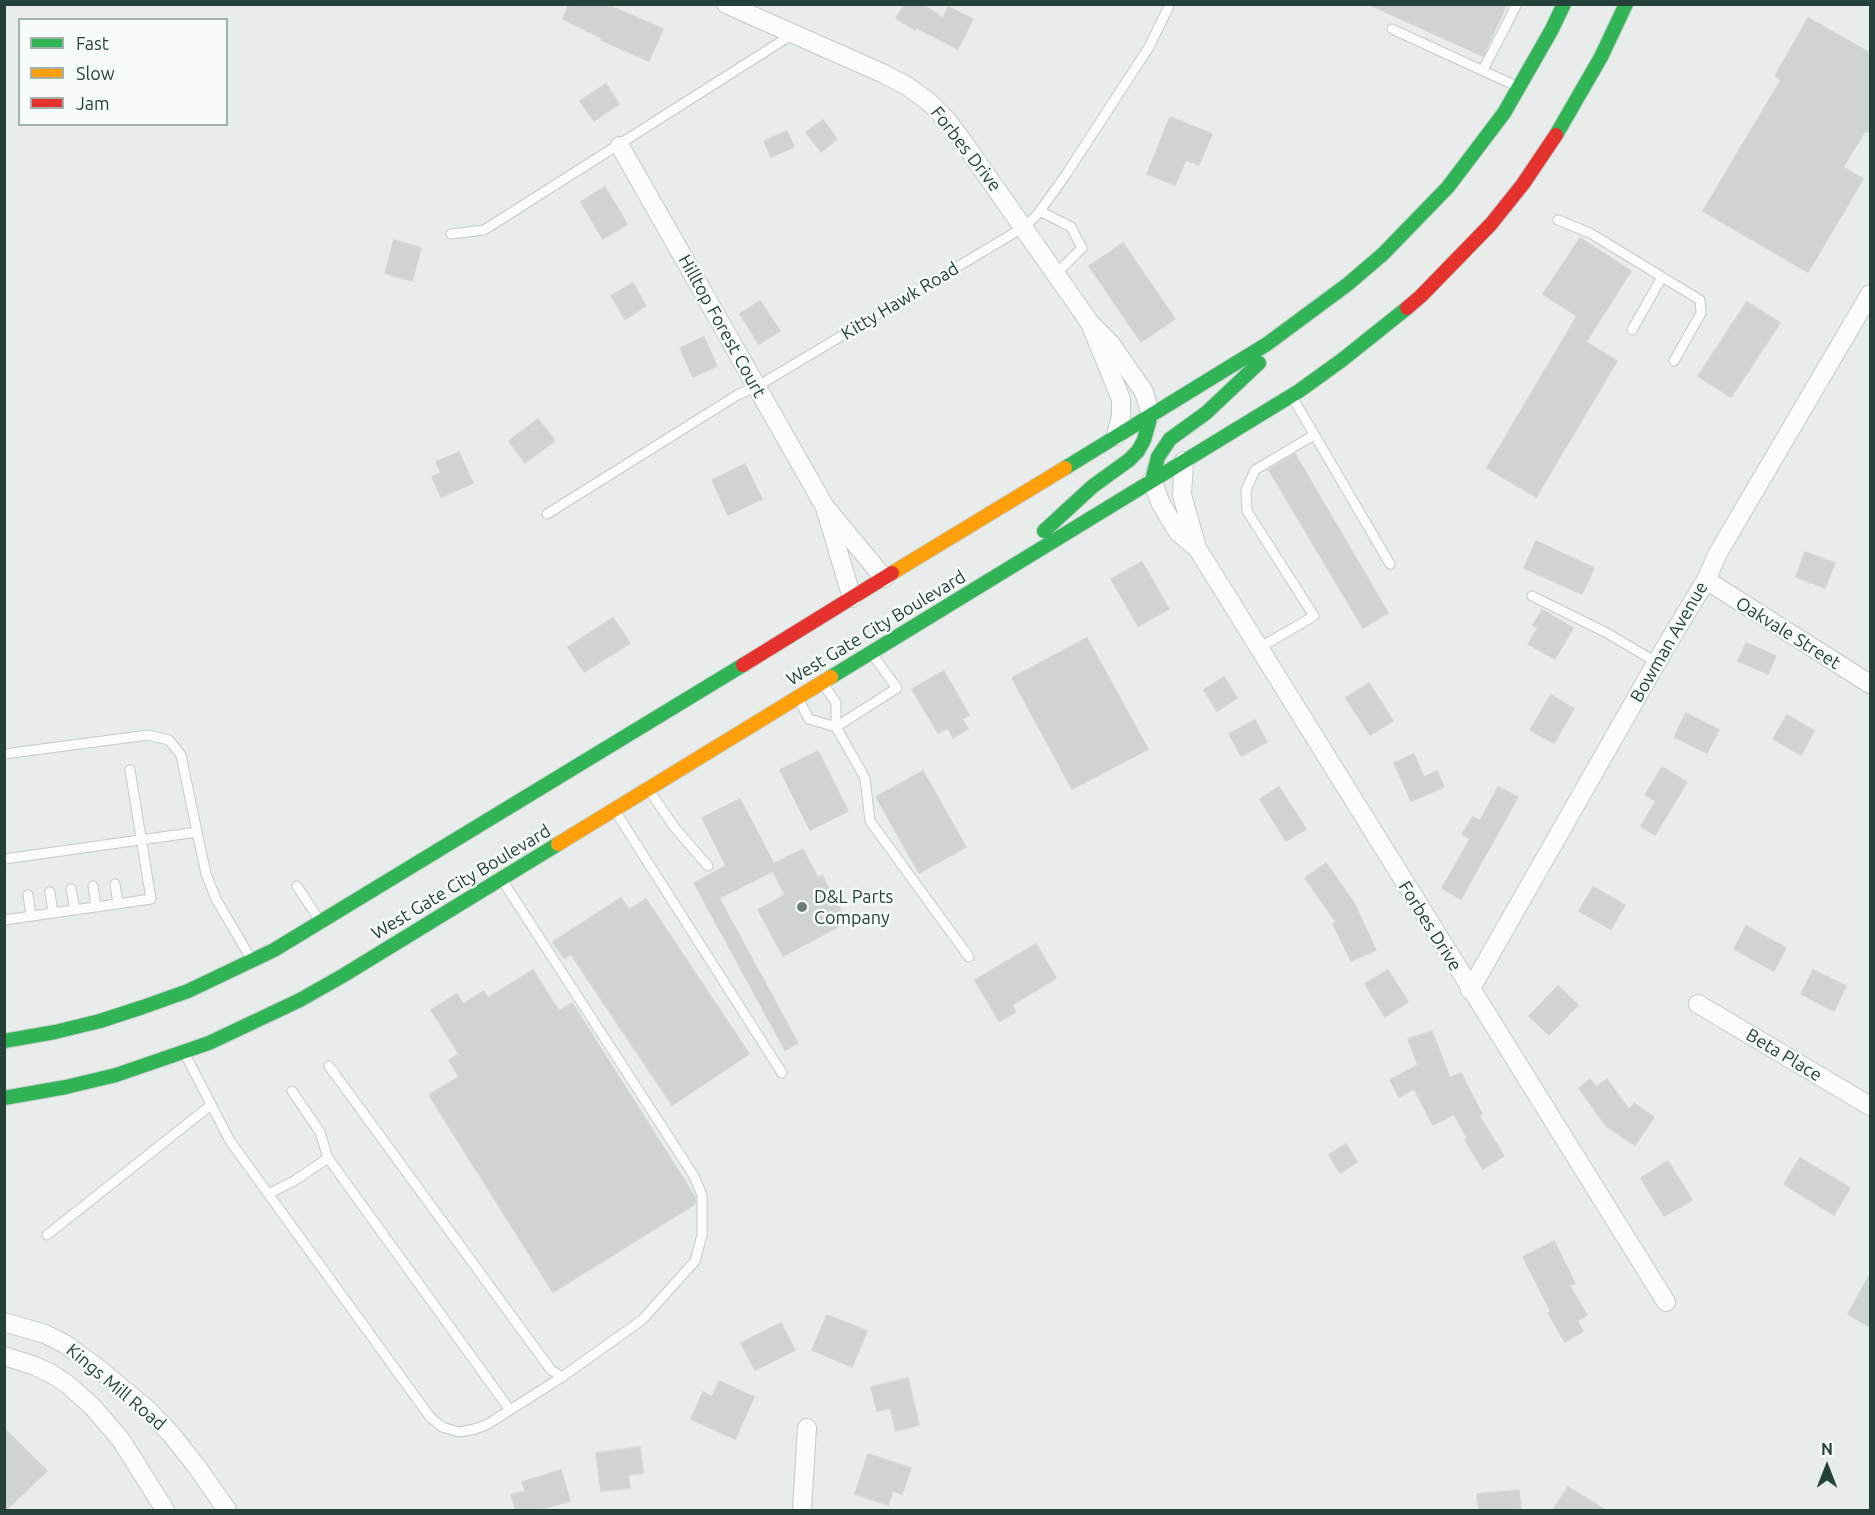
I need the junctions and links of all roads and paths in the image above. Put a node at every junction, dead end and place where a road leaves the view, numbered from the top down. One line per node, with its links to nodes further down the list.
1 (726, 4): 7 (street, Forbes Drive)
2 (1170, 4): 11 (lane, Kitty Hawk Road)
3 (1518, 4): 8 (lane)
4 (1564, 4): 9 (main road, West Gate City Boulevard)
5 (1626, 4): 23 (main road, West Gate City Boulevard)
6 (1392, 29): 8 (lane)
7 (793, 34): 10 (lane); 13 (street, Forbes Drive)
8 (1483, 70): 9 (lane)
9 (1519, 88): 18 (main road, West Gate City Boulevard)
10 (620, 146): 14 (lane); 22 (street, Hilltop Forest Court)
11 (1040, 211): 13 (lane, Kitty Hawk Road); 15 (lane)
12 (1558, 220): 16 (lane)
13 (1024, 227): 15 (street, Forbes Drive); 22 (lane, Kitty Hawk Road)
14 (451, 234)
15 (1056, 274): 19 (street, Forbes Drive)
16 (1662, 277): 20 (lane); 21 (lane)
17 (1870, 294): 35 (street, Bowman Avenue)
18 (1308, 315): 24 (main road, West Gate City Boulevard); 28 (main road)
19 (1090, 323): 24 (street, Forbes Drive); 26 (street, Forbes Drive)
20 (1632, 330)
21 (1674, 361)
22 (756, 387): 29 (street, Hilltop Forest Court); 30 (lane, Kitty Hawk Road)
23 (1291, 395): 25 (lane); 27 (main road, West Gate City Boulevard)
24 (1151, 415): 26 (main road, West Gate City Boulevard); 33 (main road)
25 (1314, 435): 32 (lane); 38 (lane)
26 (1116, 436): 34 (main road, West Gate City Boulevard)
27 (1184, 461): 28 (main road, West Gate City Boulevard); 31 (street, Forbes Drive)
28 (1152, 480): 31 (street, Forbes Drive); 33 (main road, West Gate City Boulevard)
29 (825, 507): 34 (street, Hilltop Forest Court); 37 (street, Hilltop Forest Court)
30 (547, 514)
31 (1197, 548): 38 (street, Forbes Drive)
32 (1390, 564)
33 (993, 577): 39 (main road, West Gate City Boulevard)
34 (884, 578): 37 (main road, West Gate City Boulevard)
35 (1706, 580): 40 (street, Bowman Avenue); 42 (street, Oakvale Street)
36 (1532, 596): 40 (lane)
37 (852, 598): 76 (main road, West Gate City Boulevard)
38 (1259, 648): 79 (street, Forbes Drive)
39 (871, 652): 41 (main road, West Gate City Boulevard); 44 (lane)
40 (1656, 662): 79 (street, Bowman Avenue)
41 (822, 682): 43 (main road, West Gate City Boulevard); 44 (lane)
42 (1870, 684)
43 (797, 698): 44 (lane); 47 (main road, West Gate City Boulevard)
44 (836, 727): 77 (lane)
45 (4, 754): 49 (lane)
46 (130, 770): 50 (lane)
47 (648, 789): 48 (main road, West Gate City Boulevard); 61 (lane)
48 (614, 810): 63 (main road, West Gate City Boulevard); 84 (lane)
49 (197, 832): 50 (lane); 78 (lane)
50 (142, 841): 51 (lane); 70 (lane)
51 (109, 846): 52 (lane); 56 (lane)
52 (88, 848): 53 (lane); 58 (lane)
53 (66, 851): 54 (lane); 59 (lane)
54 (44, 854): 55 (lane); 60 (lane)
55 (23, 856): 57 (lane); 62 (lane)
56 (111, 857)
57 (4, 859)
58 (89, 860)
59 (67, 863)
60 (46, 865)
61 (708, 866)
62 (25, 867)
63 (501, 878): 82 (main road, West Gate City Boulevard); 95 (lane)
64 (115, 884): 70 (lane)
65 (93, 886): 71 (lane)
66 (297, 886): 76 (lane)
67 (72, 889): 72 (lane)
68 (50, 892): 73 (lane)
69 (28, 895): 74 (lane)
70 (118, 904): 71 (lane)
71 (96, 907): 72 (lane)
72 (75, 910): 73 (lane)
73 (53, 913): 74 (lane)
74 (31, 916): 75 (lane)
75 (4, 920)
76 (320, 923): 78 (main road, West Gate City Boulevard)
77 (969, 957)
78 (252, 960): 81 (main road, West Gate City Boulevard)
79 (1470, 990): 92 (street, Forbes Drive)
80 (1698, 1004): 88 (street, Beta Place)
81 (4, 1041)
82 (184, 1052): 86 (main road, West Gate City Boulevard); 87 (lane)
83 (329, 1066): 95 (lane)
84 (782, 1073)
85 (292, 1091): 89 (lane)
86 (4, 1098)
87 (211, 1105): 90 (lane); 91 (lane)
88 (1870, 1106)
89 (328, 1158): 90 (lane); 96 (lane)
90 (268, 1194): 96 (lane)
91 (47, 1235)
92 (1666, 1302)
93 (4, 1322): 99 (street, Kings Mill Road)
94 (4, 1356): 98 (street, Kings Mill Road)
95 (562, 1377): 96 (lane)
96 (510, 1410)
97 (807, 1428): 100 (street)
98 (165, 1510)
99 (227, 1510)
100 (802, 1510)

